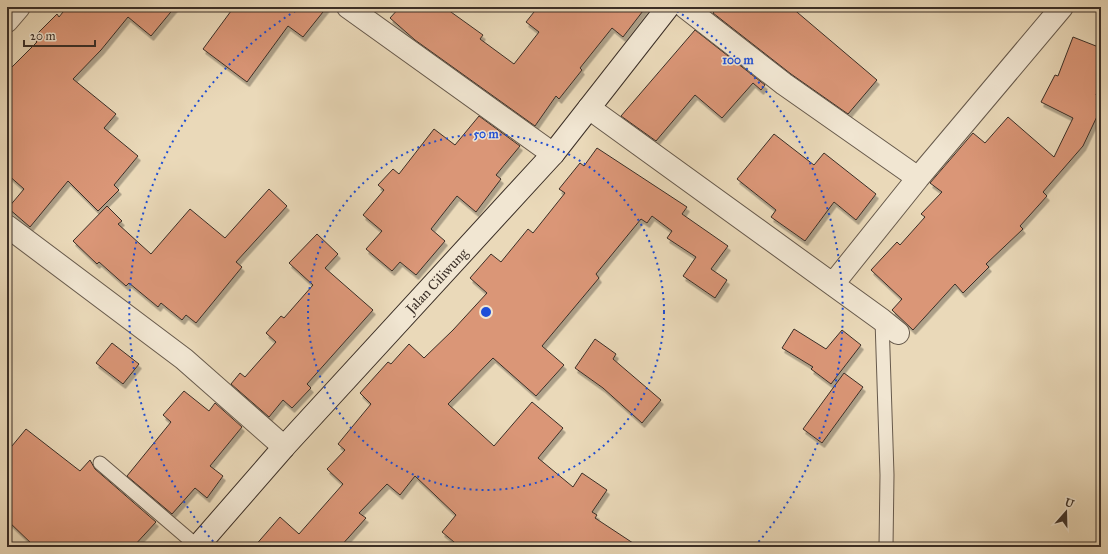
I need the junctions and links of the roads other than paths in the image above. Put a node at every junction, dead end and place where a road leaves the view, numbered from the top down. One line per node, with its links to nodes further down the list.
1 (19, 7): 6 (street)
2 (348, 7): 8 (street)
3 (668, 7): 7 (street, Jalan Ciliwung)
4 (686, 7): 9 (street)
5 (1062, 7): 9 (street)
6 (7, 21)
7 (589, 108): 8 (street, Jalan Ciliwung); 11 (street)
8 (553, 154): 13 (street, Jalan Ciliwung)
9 (918, 178): 11 (street)
10 (7, 226): 13 (street)
11 (833, 284): 12 (street)
12 (890, 327): 16 (lane)
13 (284, 447): 15 (street, Jalan Ciliwung)
14 (100, 463): 15 (lane)
15 (197, 547)
16 (886, 547)

